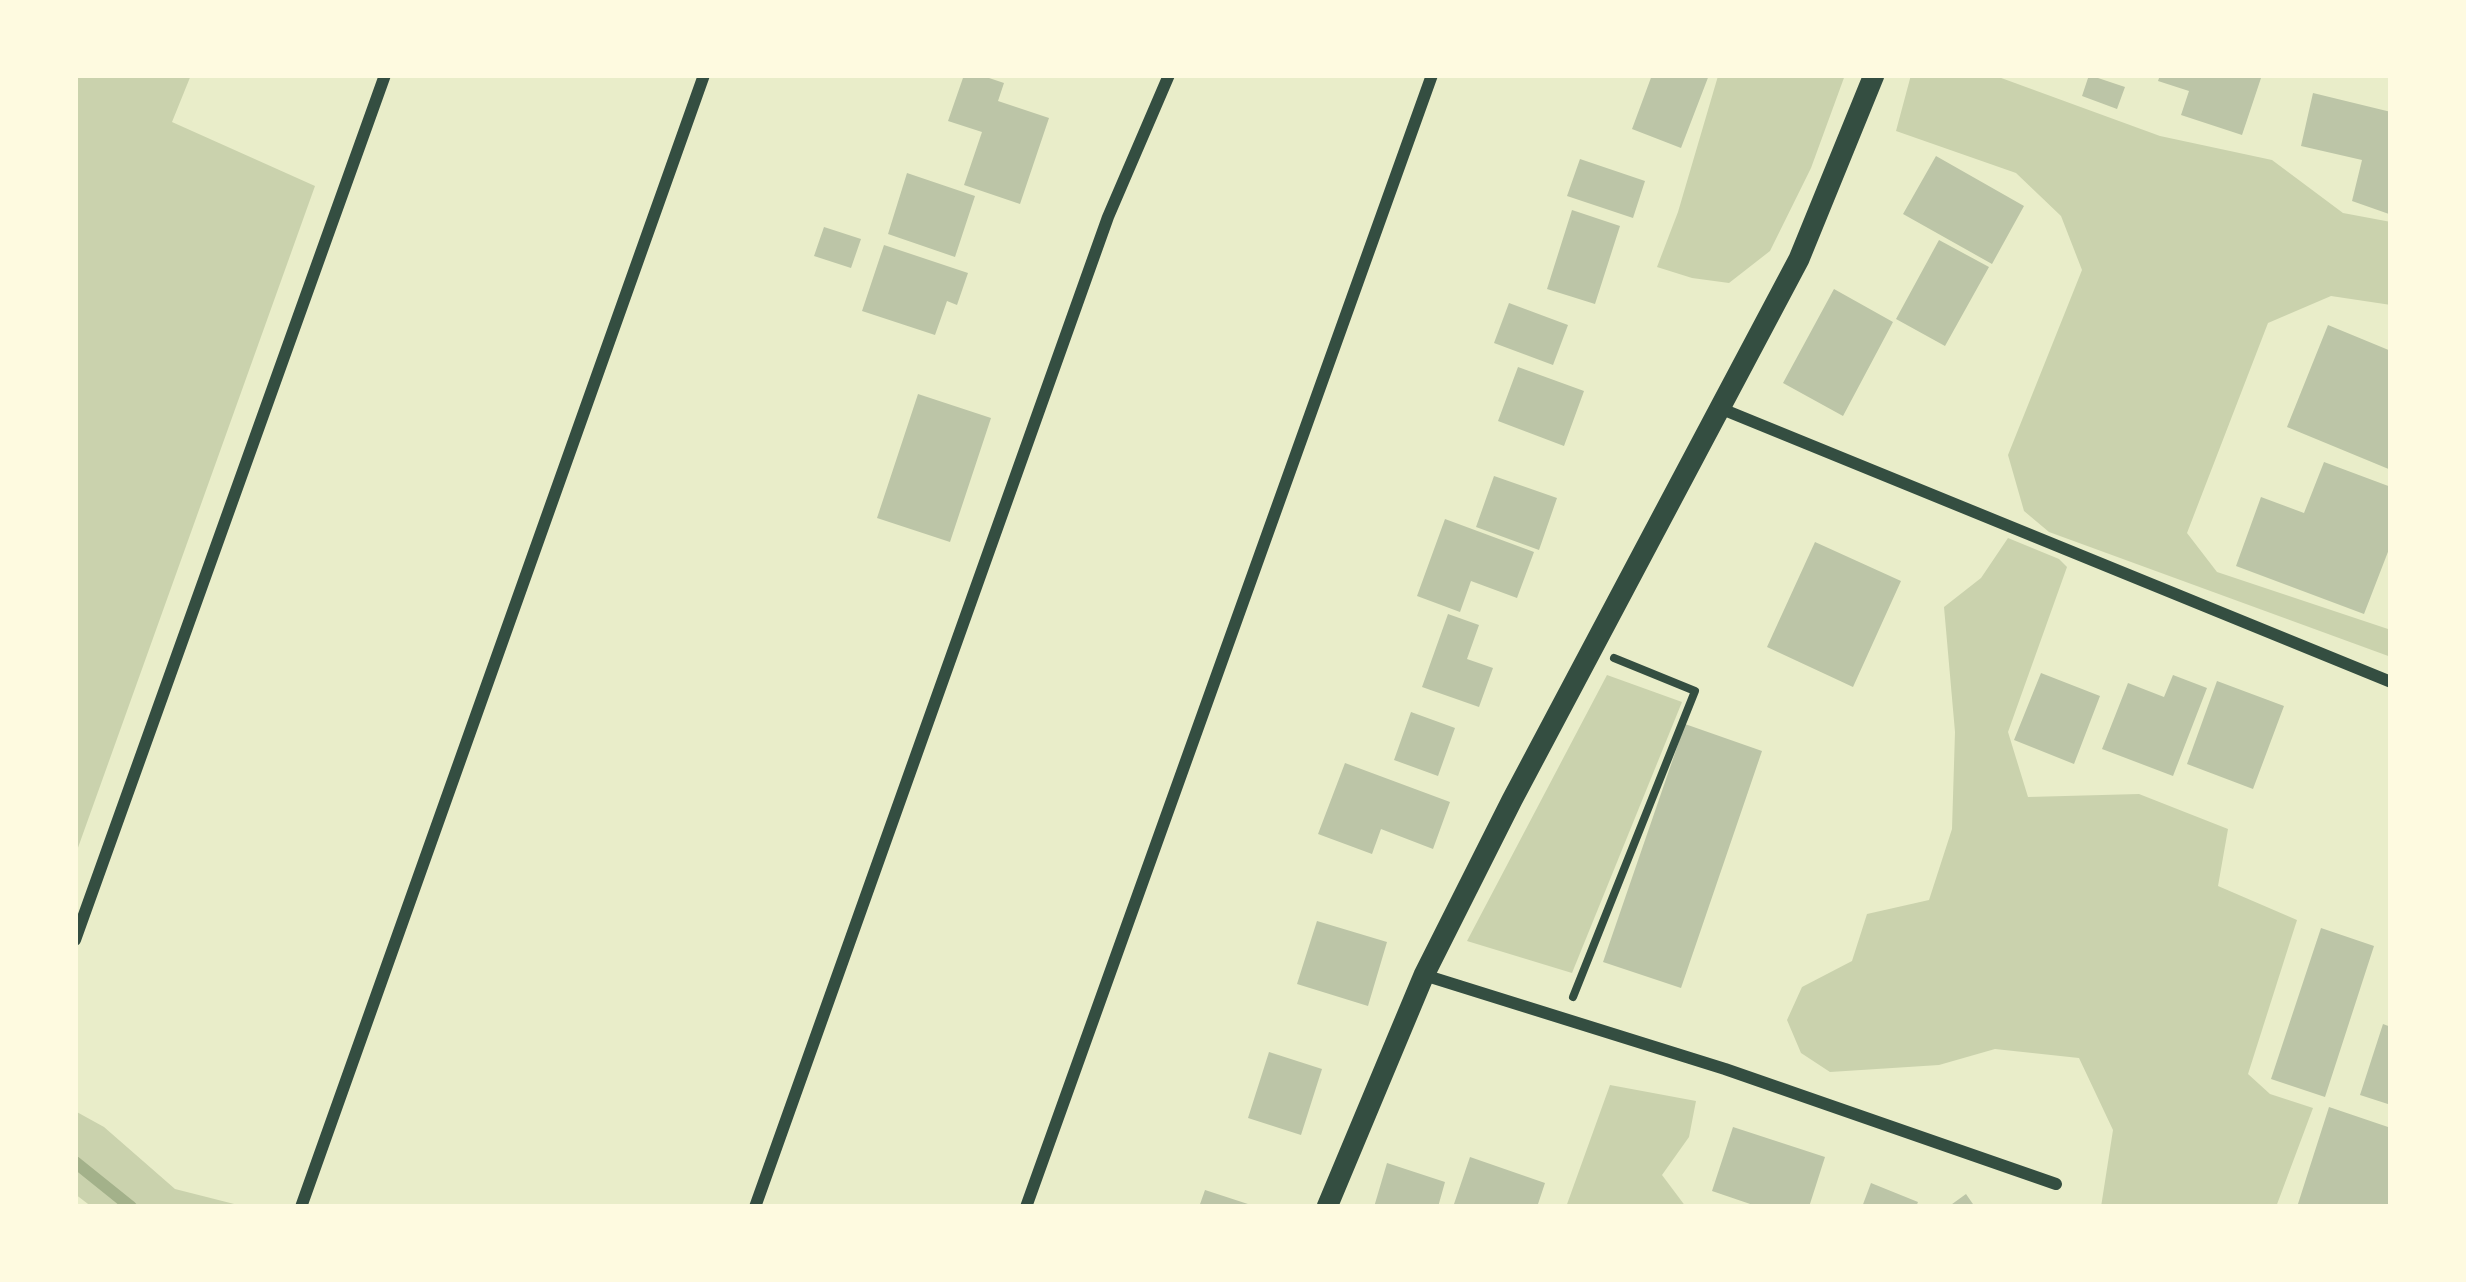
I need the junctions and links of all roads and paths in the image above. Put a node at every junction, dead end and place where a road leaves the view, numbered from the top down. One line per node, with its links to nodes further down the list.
1 (385, 75): 9 (street)
2 (704, 75): 13 (street)
3 (1168, 75): 14 (street)
4 (1432, 75): 15 (street)
5 (1874, 75): 6 (street)
6 (1717, 407): 7 (street); 8 (street)
7 (1594, 650): 10 (street); 11 (path)
8 (2391, 682)
9 (75, 940)
10 (1424, 975): 11 (street); 16 (street)
11 (1564, 1020): 12 (street)
12 (2056, 1184)
13 (301, 1207)
14 (755, 1207)
15 (1026, 1207)
16 (1327, 1207)

